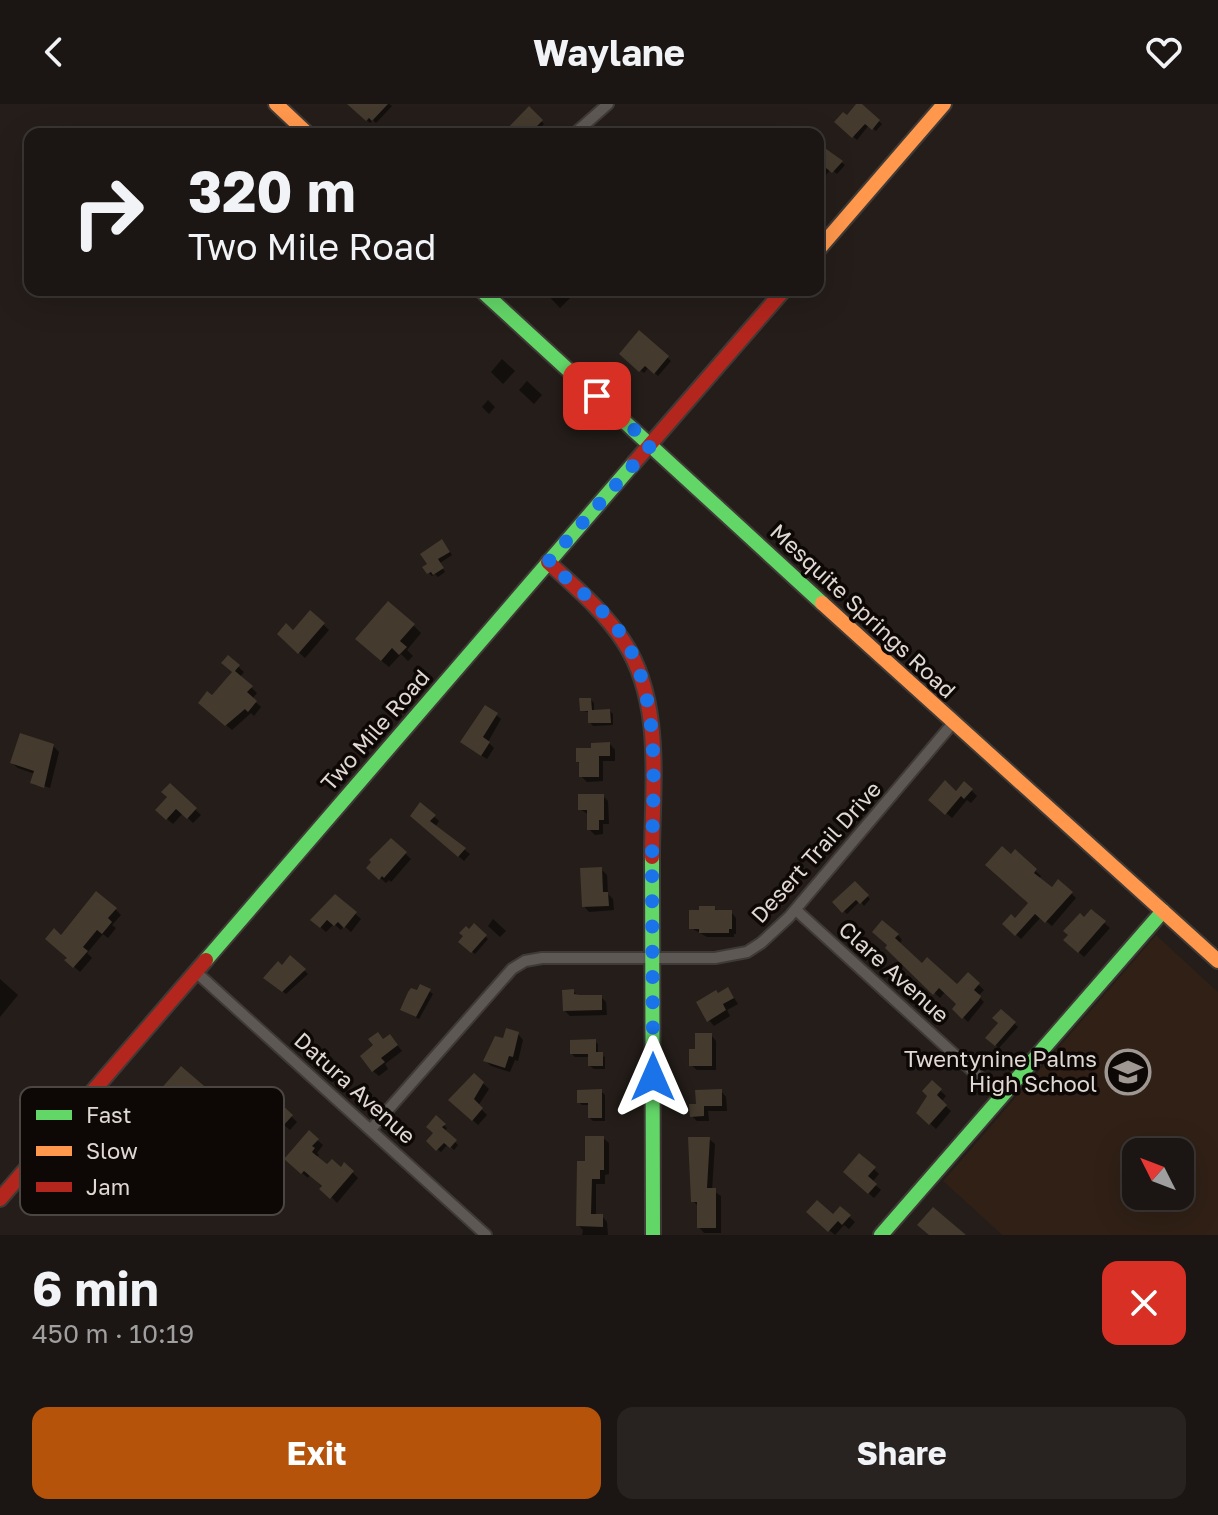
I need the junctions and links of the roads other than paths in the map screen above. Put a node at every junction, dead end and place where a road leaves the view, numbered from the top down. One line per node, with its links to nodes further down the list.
1 (276, 104): 4 (main road)
2 (608, 104): 5 (street)
3 (944, 104): 6 (main road)
4 (302, 128)
5 (581, 128)
6 (824, 243)
7 (488, 296): 9 (main road, Mesquite Springs Road)
8 (779, 296): 9 (main road, Two Mile Road)
9 (651, 445): 10 (main road, Two Mile Road); 11 (main road, Mesquite Springs Road)
10 (548, 562): 14 (main road); 16 (main road, Two Mile Road)
11 (953, 723): 12 (street, Desert Trail Drive); 13 (main road, Mesquite Springs Road)
12 (796, 910): 14 (street, Desert Trail Drive); 18 (street, Clare Avenue)
13 (1163, 911): 15 (main road, Mesquite Springs Road); 18 (main road)
14 (652, 956): 19 (street, Desert Trail Drive); 23 (main road)
15 (1218, 961)
16 (196, 972): 17 (main road, Two Mile Road); 19 (street, Datura Avenue)
17 (97, 1087)
18 (1000, 1096): 24 (main road)
19 (372, 1128): 22 (street, Datura Avenue)
20 (20, 1176): 21 (main road, Two Mile Road)
21 (0, 1199)
22 (486, 1235)
23 (653, 1235)
24 (881, 1235)

